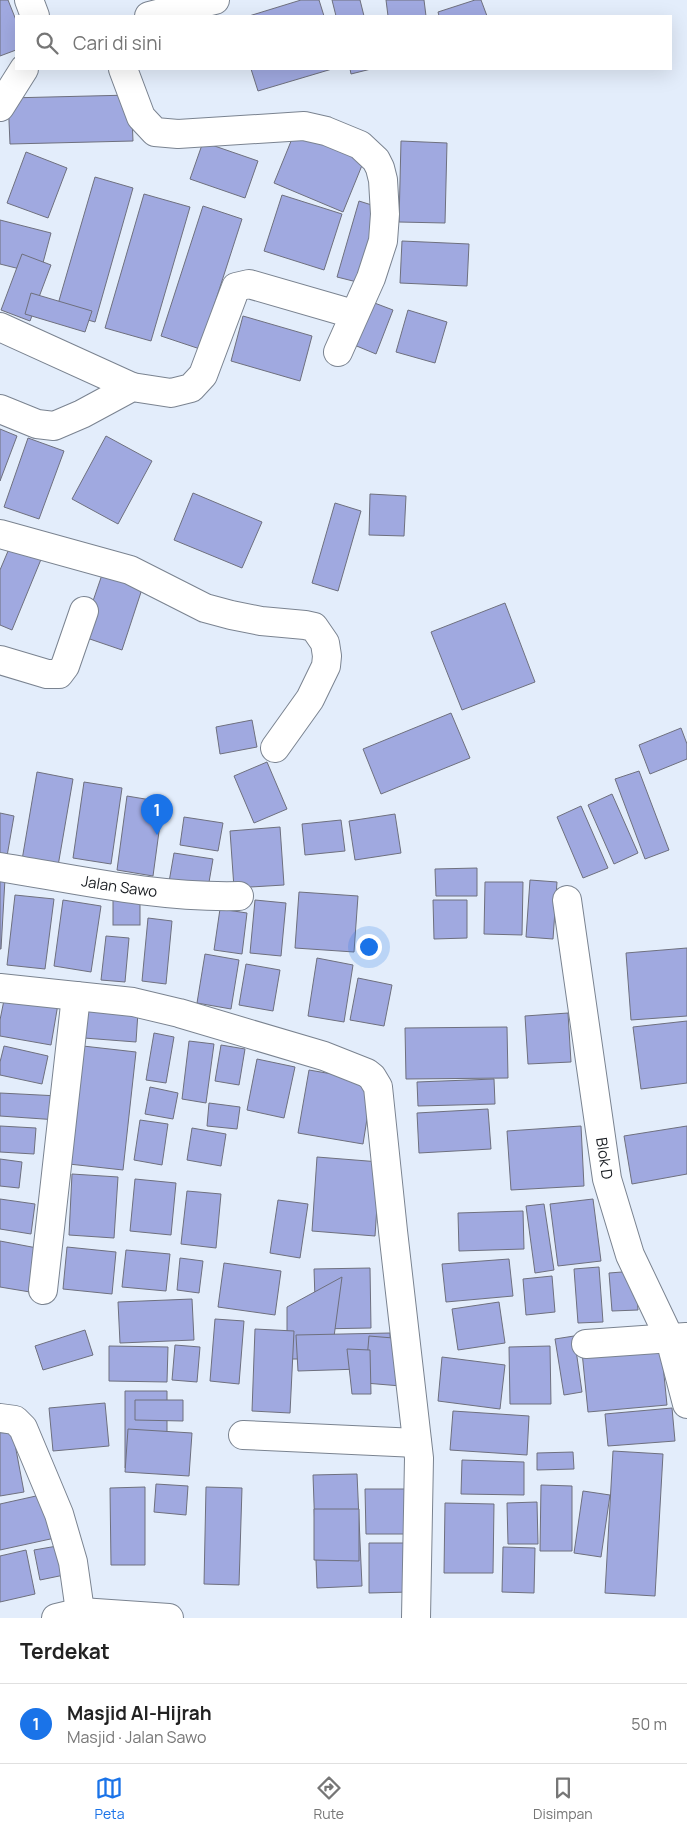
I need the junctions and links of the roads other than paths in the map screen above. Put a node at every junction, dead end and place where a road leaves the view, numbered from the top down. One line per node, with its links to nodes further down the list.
1 (29, 0): 3 (street)
2 (215, 0): 4 (street)
3 (35, 15)
4 (153, 15)
5 (23, 70): 7 (street)
6 (123, 70): 8 (street)
7 (0, 107)
8 (353, 314): 10 (street); 11 (street)
9 (0, 327): 11 (street)
10 (338, 352)
11 (132, 387): 12 (street)
12 (0, 409)
13 (0, 534): 16 (street)
14 (84, 611): 15 (street)
15 (0, 660)
16 (275, 748)
17 (0, 867): 18 (street, Jalan Sawo)
18 (239, 896)
19 (567, 900): 23 (street, Blok D)
20 (0, 988): 21 (street)
21 (76, 996): 22 (street); 28 (street)
22 (43, 1290)
23 (678, 1338): 24 (street); 25 (street, Blok D)
24 (586, 1344)
25 (687, 1404)
26 (0, 1418): 29 (street)
27 (244, 1435): 28 (street)
28 (417, 1443): 31 (street)
29 (73, 1616): 30 (street)
30 (169, 1618)
31 (416, 1618)

